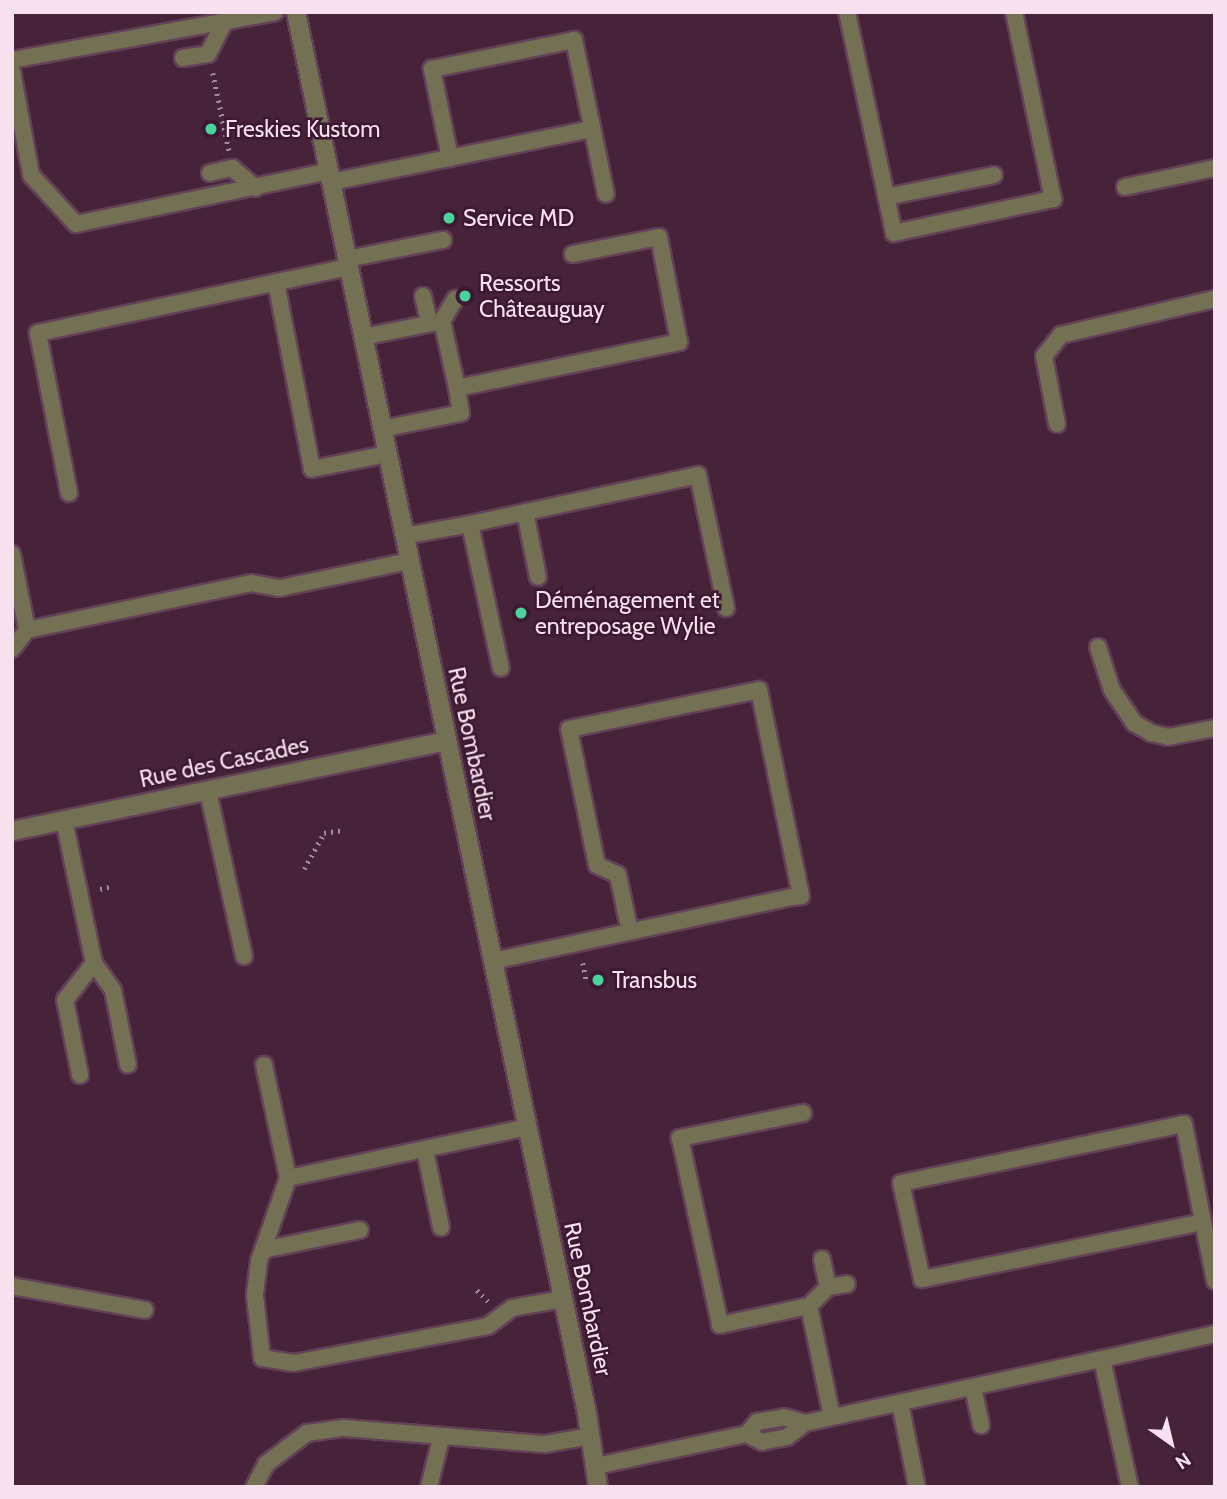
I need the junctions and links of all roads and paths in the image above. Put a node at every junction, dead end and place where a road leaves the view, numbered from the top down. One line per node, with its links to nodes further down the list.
1 (275, 12): 5 (lane)
2 (296, 12): 16 (street, Rue Bombardier)
3 (847, 12): 20 (lane)
4 (1014, 12): 20 (lane)
5 (224, 23): 6 (lane); 7 (lane)
6 (183, 58)
7 (12, 60)
8 (12, 71): 18 (lane)
9 (212, 72): 11 (path)
10 (592, 129): 12 (lane); 12 (lane); 19 (lane)
11 (229, 153)
12 (450, 158): 16 (lane)
13 (1215, 168): 17 (lane)
14 (209, 173): 18 (lane)
15 (993, 175): 20 (lane)
16 (330, 177): 18 (lane); 23 (street, Rue Bombardier)
17 (1125, 187)
18 (256, 188)
19 (606, 194)
20 (886, 197)
21 (443, 240): 23 (lane)
22 (573, 254): 30 (lane)
23 (347, 263): 24 (lane); 29 (street, Rue Bombardier)
24 (276, 282): 33 (lane); 34 (lane)
25 (423, 296): 28 (lane)
26 (455, 299): 28 (lane)
27 (1215, 299): 31 (lane)
28 (436, 322): 29 (lane); 30 (lane)
29 (363, 337): 32 (street, Rue Bombardier)
30 (457, 388): 32 (lane)
31 (1057, 424)
32 (382, 429): 33 (street, Rue Bombardier)
33 (387, 454): 37 (street, Rue Bombardier)
34 (69, 493)
35 (524, 512): 36 (lane); 40 (lane); 41 (lane)
36 (470, 524): 37 (lane); 45 (lane)
37 (404, 536): 39 (street, Rue Bombardier)
38 (12, 554): 42 (lane)
39 (409, 561): 42 (lane); 47 (street, Rue Bombardier)
40 (538, 577)
41 (726, 608)
42 (27, 630): 44 (lane)
43 (1098, 647): 46 (lane)
44 (12, 649)
45 (501, 668)
46 (1215, 728)
47 (447, 741): 48 (street, Rue des Cascades); 56 (street, Rue Bombardier)
48 (208, 791): 49 (street, Rue des Cascades); 54 (lane)
49 (64, 820): 51 (street, Rue des Cascades); 57 (lane)
50 (343, 830): 52 (path)
51 (12, 831)
52 (304, 869)
53 (630, 932): 53 (lane); 56 (lane)
54 (244, 956)
55 (583, 960): 58 (path)
56 (492, 961): 63 (street, Rue Bombardier)
57 (94, 963): 59 (lane); 61 (lane)
58 (587, 983)
59 (128, 1065)
60 (264, 1065): 65 (lane)
61 (80, 1075)
62 (803, 1113): 76 (lane)
63 (527, 1127): 64 (lane); 75 (street, Rue Bombardier)
64 (425, 1150): 65 (lane); 67 (lane)
65 (288, 1178): 69 (lane)
66 (1203, 1222): 66 (lane); 71 (lane)
67 (441, 1227)
68 (360, 1230): 69 (lane)
69 (263, 1250): 75 (lane)
70 (822, 1259): 74 (lane)
71 (1215, 1281)
72 (847, 1284): 74 (lane)
73 (12, 1286): 77 (lane)
74 (828, 1287): 76 (lane)
75 (563, 1299): 84 (street, Rue Bombardier)
76 (809, 1307): 82 (lane)
77 (145, 1310)
78 (1215, 1334): 79 (lane)
79 (1102, 1359): 80 (lane); 91 (lane)
80 (973, 1387): 81 (lane); 83 (lane)
81 (900, 1403): 82 (lane); 90 (lane)
82 (832, 1417): 86 (lane)
83 (981, 1425)
84 (591, 1436): 85 (lane); 86 (street, Rue Bombardier)
85 (441, 1438): 87 (lane); 88 (lane)
86 (596, 1466): 89 (street, Rue Bombardier)
87 (254, 1487)
88 (429, 1487)
89 (598, 1487)
90 (917, 1487)
91 (1129, 1487)

